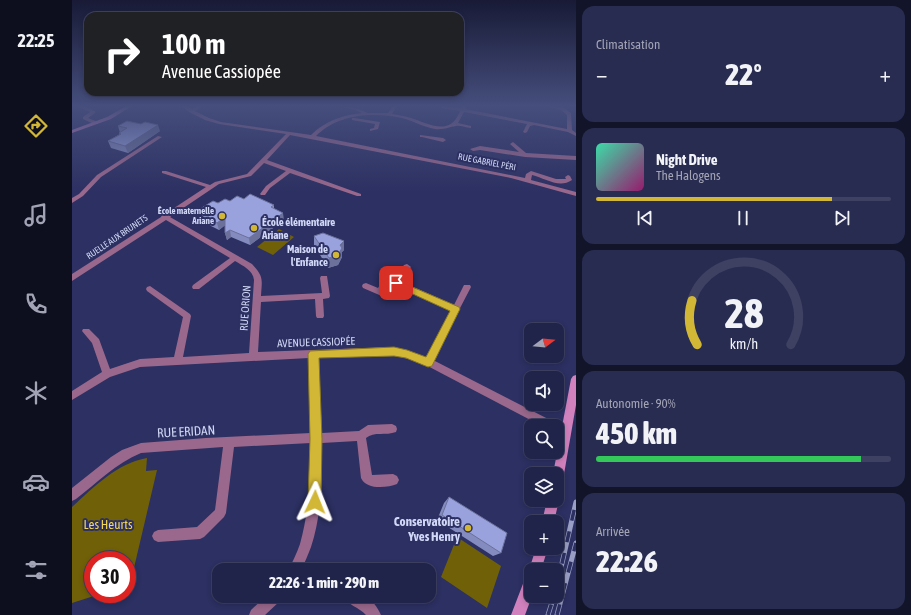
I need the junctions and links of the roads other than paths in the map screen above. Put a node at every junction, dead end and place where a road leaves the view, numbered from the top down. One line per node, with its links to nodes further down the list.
1 (287, 135): 13 (street, RUELLE AUX BRUNETS)
2 (299, 135): 5 (street, RUE GABRIEL PÉRI)
3 (315, 135): 5 (street)
4 (422, 136): 6 (street)
5 (312, 137): 17 (street, RUE GABRIEL PÉRI)
6 (428, 137): 8 (street)
7 (160, 138): 23 (street)
8 (443, 140)
9 (513, 144): 11 (street)
10 (472, 149): 11 (street)
11 (526, 155): 12 (street)
12 (576, 158)
13 (263, 161): 14 (street); 18 (street, RUELLE AUX BRUNETS)
14 (289, 171): 20 (street); 22 (street)
15 (164, 172): 18 (street)
16 (568, 177): 17 (street)
17 (528, 180): 19 (street); 21 (street, RUE GABRIEL PÉRI)
18 (211, 187): 24 (street, RUELLE AUX BRUNETS)
19 (576, 189)
20 (263, 194)
21 (576, 194)
22 (359, 195)
23 (72, 201)
24 (164, 216): 25 (street, RUE ORION); 27 (street, RUELLE AUX BRUNETS)
25 (235, 258): 31 (street); 35 (street, RUE ORION)
26 (407, 267): 29 (street)
27 (72, 278)
28 (324, 278): 34 (street)
29 (396, 283): 30 (street); 36 (street)
30 (366, 286)
31 (196, 287)
32 (467, 287): 36 (street)
33 (150, 289): 41 (street)
34 (319, 296): 35 (street); 37 (street)
35 (257, 299): 40 (street, RUE ORION)
36 (456, 309): 42 (street)
37 (320, 316)
38 (86, 331): 43 (street)
39 (313, 354): 40 (street, AVENUE CASSIOPÉE); 42 (street, AVENUE CASSIOPÉE); 50 (street)
40 (254, 356): 41 (street, AVENUE CASSIOPÉE)
41 (178, 360): 43 (street, AVENUE CASSIOPÉE)
42 (428, 362): 46 (street, AVENUE CASSIOPÉE)
43 (107, 374): 45 (street, AVENUE CASSIOPÉE)
44 (576, 379): 47 (street)
45 (72, 396)
46 (538, 419)
47 (564, 424)
48 (392, 429): 49 (street, RUE ERIDAN)
49 (361, 436): 50 (street, RUE ERIDAN); 52 (street)
50 (316, 439): 51 (street, RUE ERIDAN); 55 (street)
51 (229, 442): 53 (street, RUE ERIDAN); 54 (street)
52 (393, 480)
53 (72, 495)
54 (158, 536)
55 (301, 563)
56 (524, 599): 61 (street)
57 (268, 603): 59 (street)
58 (362, 603): 60 (street)
59 (256, 615)
60 (374, 615)
61 (518, 615)

